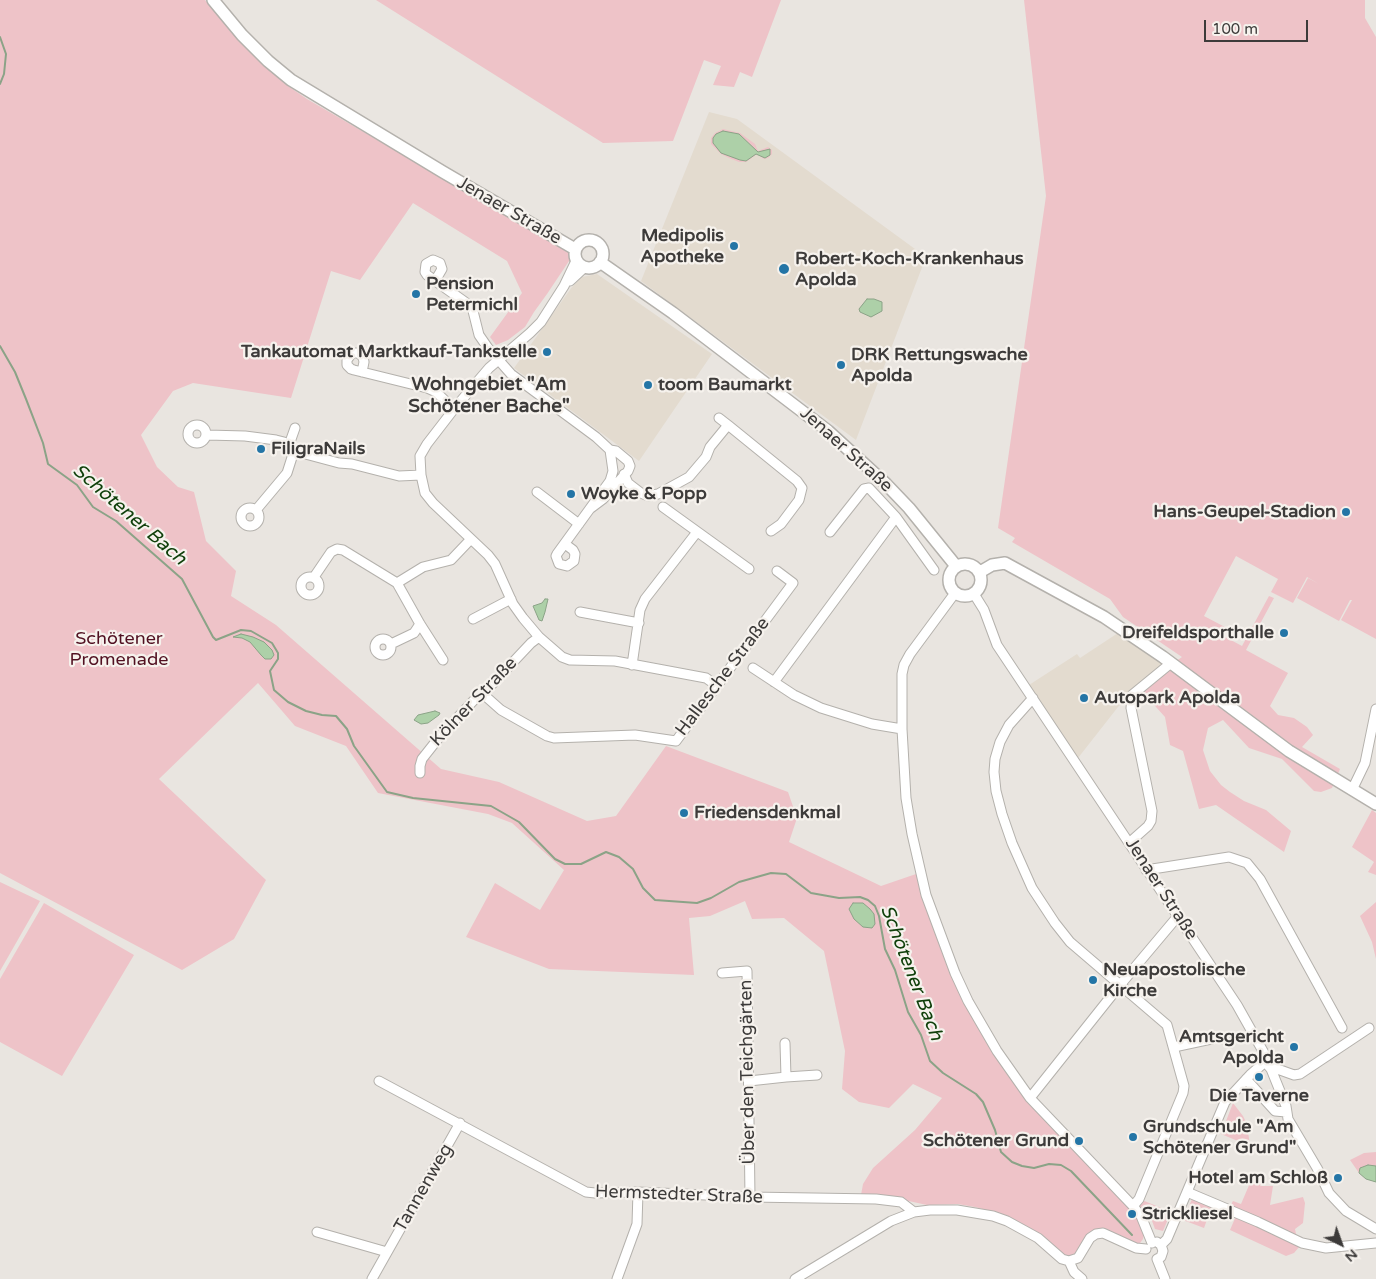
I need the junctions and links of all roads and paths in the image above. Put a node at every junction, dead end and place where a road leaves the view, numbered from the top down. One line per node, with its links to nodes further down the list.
1 (213, 0): 2 (main road, Jenaer Straße)
2 (575, 249): 3 (main road); 4 (main road)
3 (600, 262): 4 (main road); 29 (main road, Jenaer Straße)
4 (580, 264): 6 (street)
5 (435, 281): 6 (street)
6 (499, 359): 8 (street); 14 (street)
7 (362, 372): 8 (street)
8 (454, 409): 16 (street)
9 (719, 418): 10 (street)
10 (728, 425): 17 (street); 25 (street)
11 (295, 428): 13 (street)
12 (207, 435): 13 (street)
13 (291, 448): 16 (street); 21 (street)
14 (610, 450): 15 (street); 17 (street)
15 (613, 471): 17 (street); 20 (street)
16 (421, 474): 27 (street)
17 (624, 474): 20 (street)
18 (537, 492): 23 (street)
19 (663, 507): 24 (street)
20 (591, 508): 23 (street)
21 (256, 510)
22 (896, 517): 26 (street); 31 (street); 49 (street)
23 (579, 524): 28 (street)
24 (697, 532): 30 (street); 42 (street)
25 (771, 532)
26 (830, 532)
27 (471, 539): 35 (street); 38 (street)
28 (565, 544)
29 (956, 566): 33 (main road); 36 (main road)
30 (749, 569)
31 (934, 570)
32 (777, 571): 50 (street, Hallesche Straße)
33 (980, 572): 37 (main road); 46 (main road)
34 (314, 578): 35 (street)
35 (397, 583): 41 (street)
36 (955, 593): 37 (main road); 54 (street)
37 (974, 594): 52 (street, Jenaer Straße)
38 (511, 599): 40 (street); 43 (street)
39 (580, 612): 42 (street)
40 (472, 618)
41 (420, 624): 44 (street); 45 (street)
42 (639, 624): 47 (street)
43 (539, 637): 47 (street); 51 (street, Kölner Straße)
44 (391, 644)
45 (443, 660)
46 (1170, 663): 56 (main road); 58 (street)
47 (632, 665): 50 (street)
48 (753, 668): 49 (street)
49 (774, 682): 54 (street)
50 (716, 685): 51 (street, Hallesche Straße)
51 (483, 694): 55 (street, Kölner Straße)
52 (1033, 698): 58 (street, Jenaer Straße); 62 (street)
53 (1376, 709): 56 (street)
54 (902, 729): 74 (street)
55 (420, 773)
56 (1352, 790): 57 (main road)
57 (1376, 804)
58 (1130, 842): 59 (street, Jenaer Straße)
59 (1146, 870): 60 (street, Jenaer Straße); 63 (street)
60 (1178, 916): 62 (street); 68 (street, Jenaer Straße)
61 (722, 973): 73 (street, Über den Teichgärten)
62 (1120, 985): 67 (street); 74 (street)
63 (1342, 1028)
64 (1369, 1028): 68 (street)
65 (1225, 1039): 67 (street)
66 (786, 1043): 70 (street)
67 (1174, 1048): 80 (street)
68 (1269, 1067): 71 (street); 75 (street, Jenaer Straße)
69 (817, 1075): 70 (street)
70 (786, 1077): 73 (street)
71 (1246, 1079): 75 (street); 78 (street)
72 (379, 1081): 76 (street, Hermstedter Straße)
73 (749, 1081): 79 (street, Über den Teichgärten)
74 (1030, 1098): 80 (street)
75 (1286, 1112): 82 (street, Jenaer Straße)
76 (460, 1124): 77 (street, Hermstedter Straße); 87 (street, Tannenweg)
77 (638, 1192): 79 (street, Hermstedter Straße); 91 (street)
78 (1187, 1192): 84 (street); 85 (street)
79 (750, 1197): 81 (street, Hermstedter Straße)
80 (1133, 1206): 86 (street)
81 (914, 1212): 89 (street, Hermstedter Straße); 92 (street, Hermstedter Straße)
82 (1376, 1229)
83 (316, 1232): 87 (street, Tannenweg)
84 (1376, 1243)
85 (1161, 1245): 86 (street); 88 (street)
86 (1149, 1246): 88 (street); 89 (street)
87 (387, 1252): 90 (street, Tannenweg)
88 (1156, 1259): 94 (street)
89 (1069, 1261): 93 (street, Hermstedter Straße)
90 (372, 1279)
91 (617, 1279)
92 (796, 1279)
93 (1082, 1279)
94 (1164, 1279)

